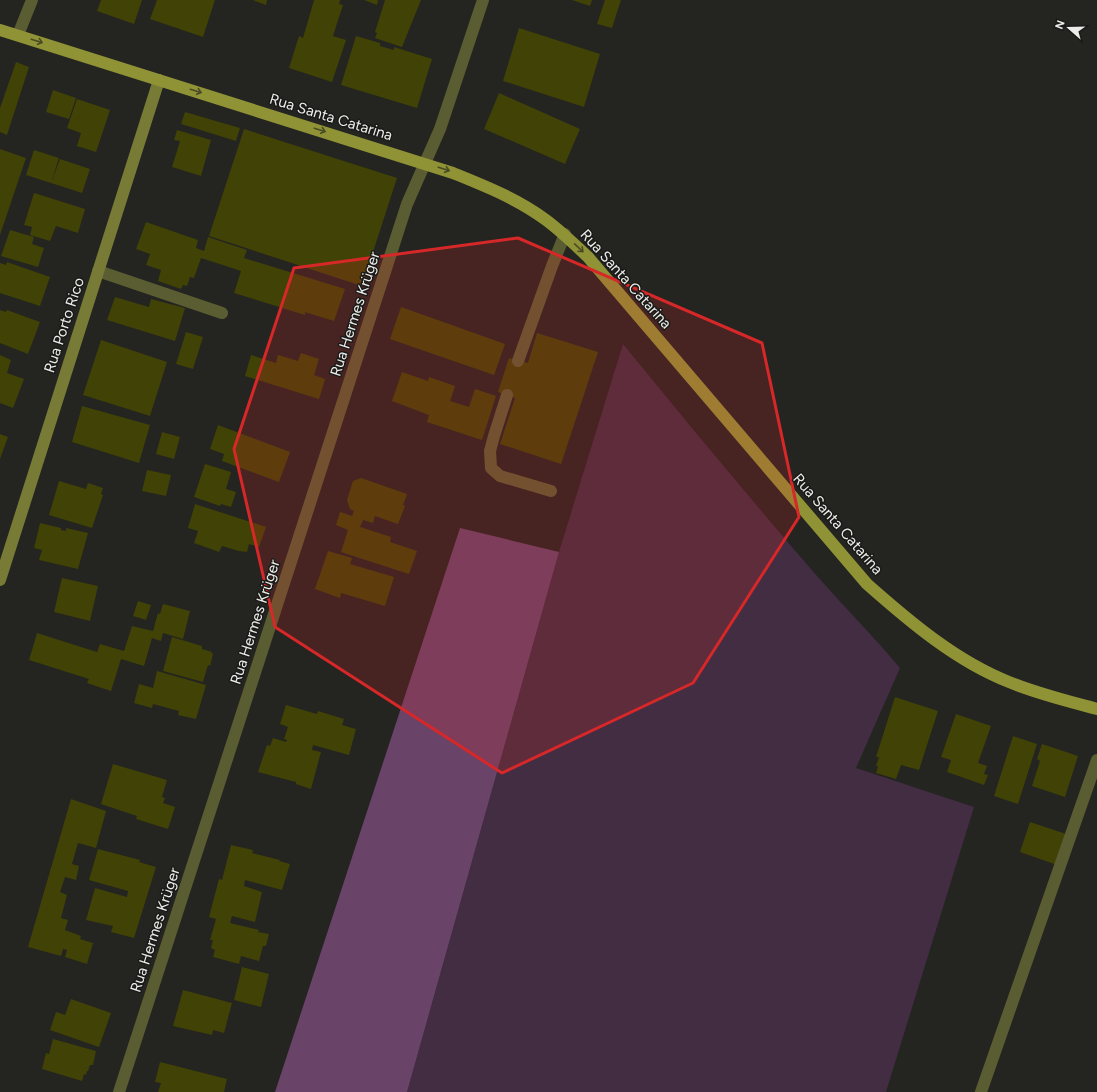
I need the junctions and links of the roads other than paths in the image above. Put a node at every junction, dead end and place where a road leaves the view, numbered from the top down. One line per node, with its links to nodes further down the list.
1 (32, 0): 4 (street)
2 (483, 0): 6 (street, Rua Hermes Krüger)
3 (0, 30): 4 (main road, Rua Santa Catarina)
4 (18, 35): 5 (main road, Rua Santa Catarina, one-way to 5)
5 (159, 80): 6 (main road, Rua Santa Catarina, one-way to 6); 8 (main road, Rua Porto Rico)
6 (425, 163): 7 (main road, Rua Santa Catarina, one-way to 7); 16 (street, Rua Hermes Krüger)
7 (565, 234): 10 (street); 14 (main road, Rua Santa Catarina, one-way to 14)
8 (98, 271): 9 (street); 13 (main road, Rua Porto Rico)
9 (222, 313)
10 (518, 361)
11 (507, 395): 12 (street)
12 (551, 491)
13 (0, 580)
14 (1097, 709)
15 (1097, 760): 17 (street)
16 (119, 1092)
17 (981, 1092)

